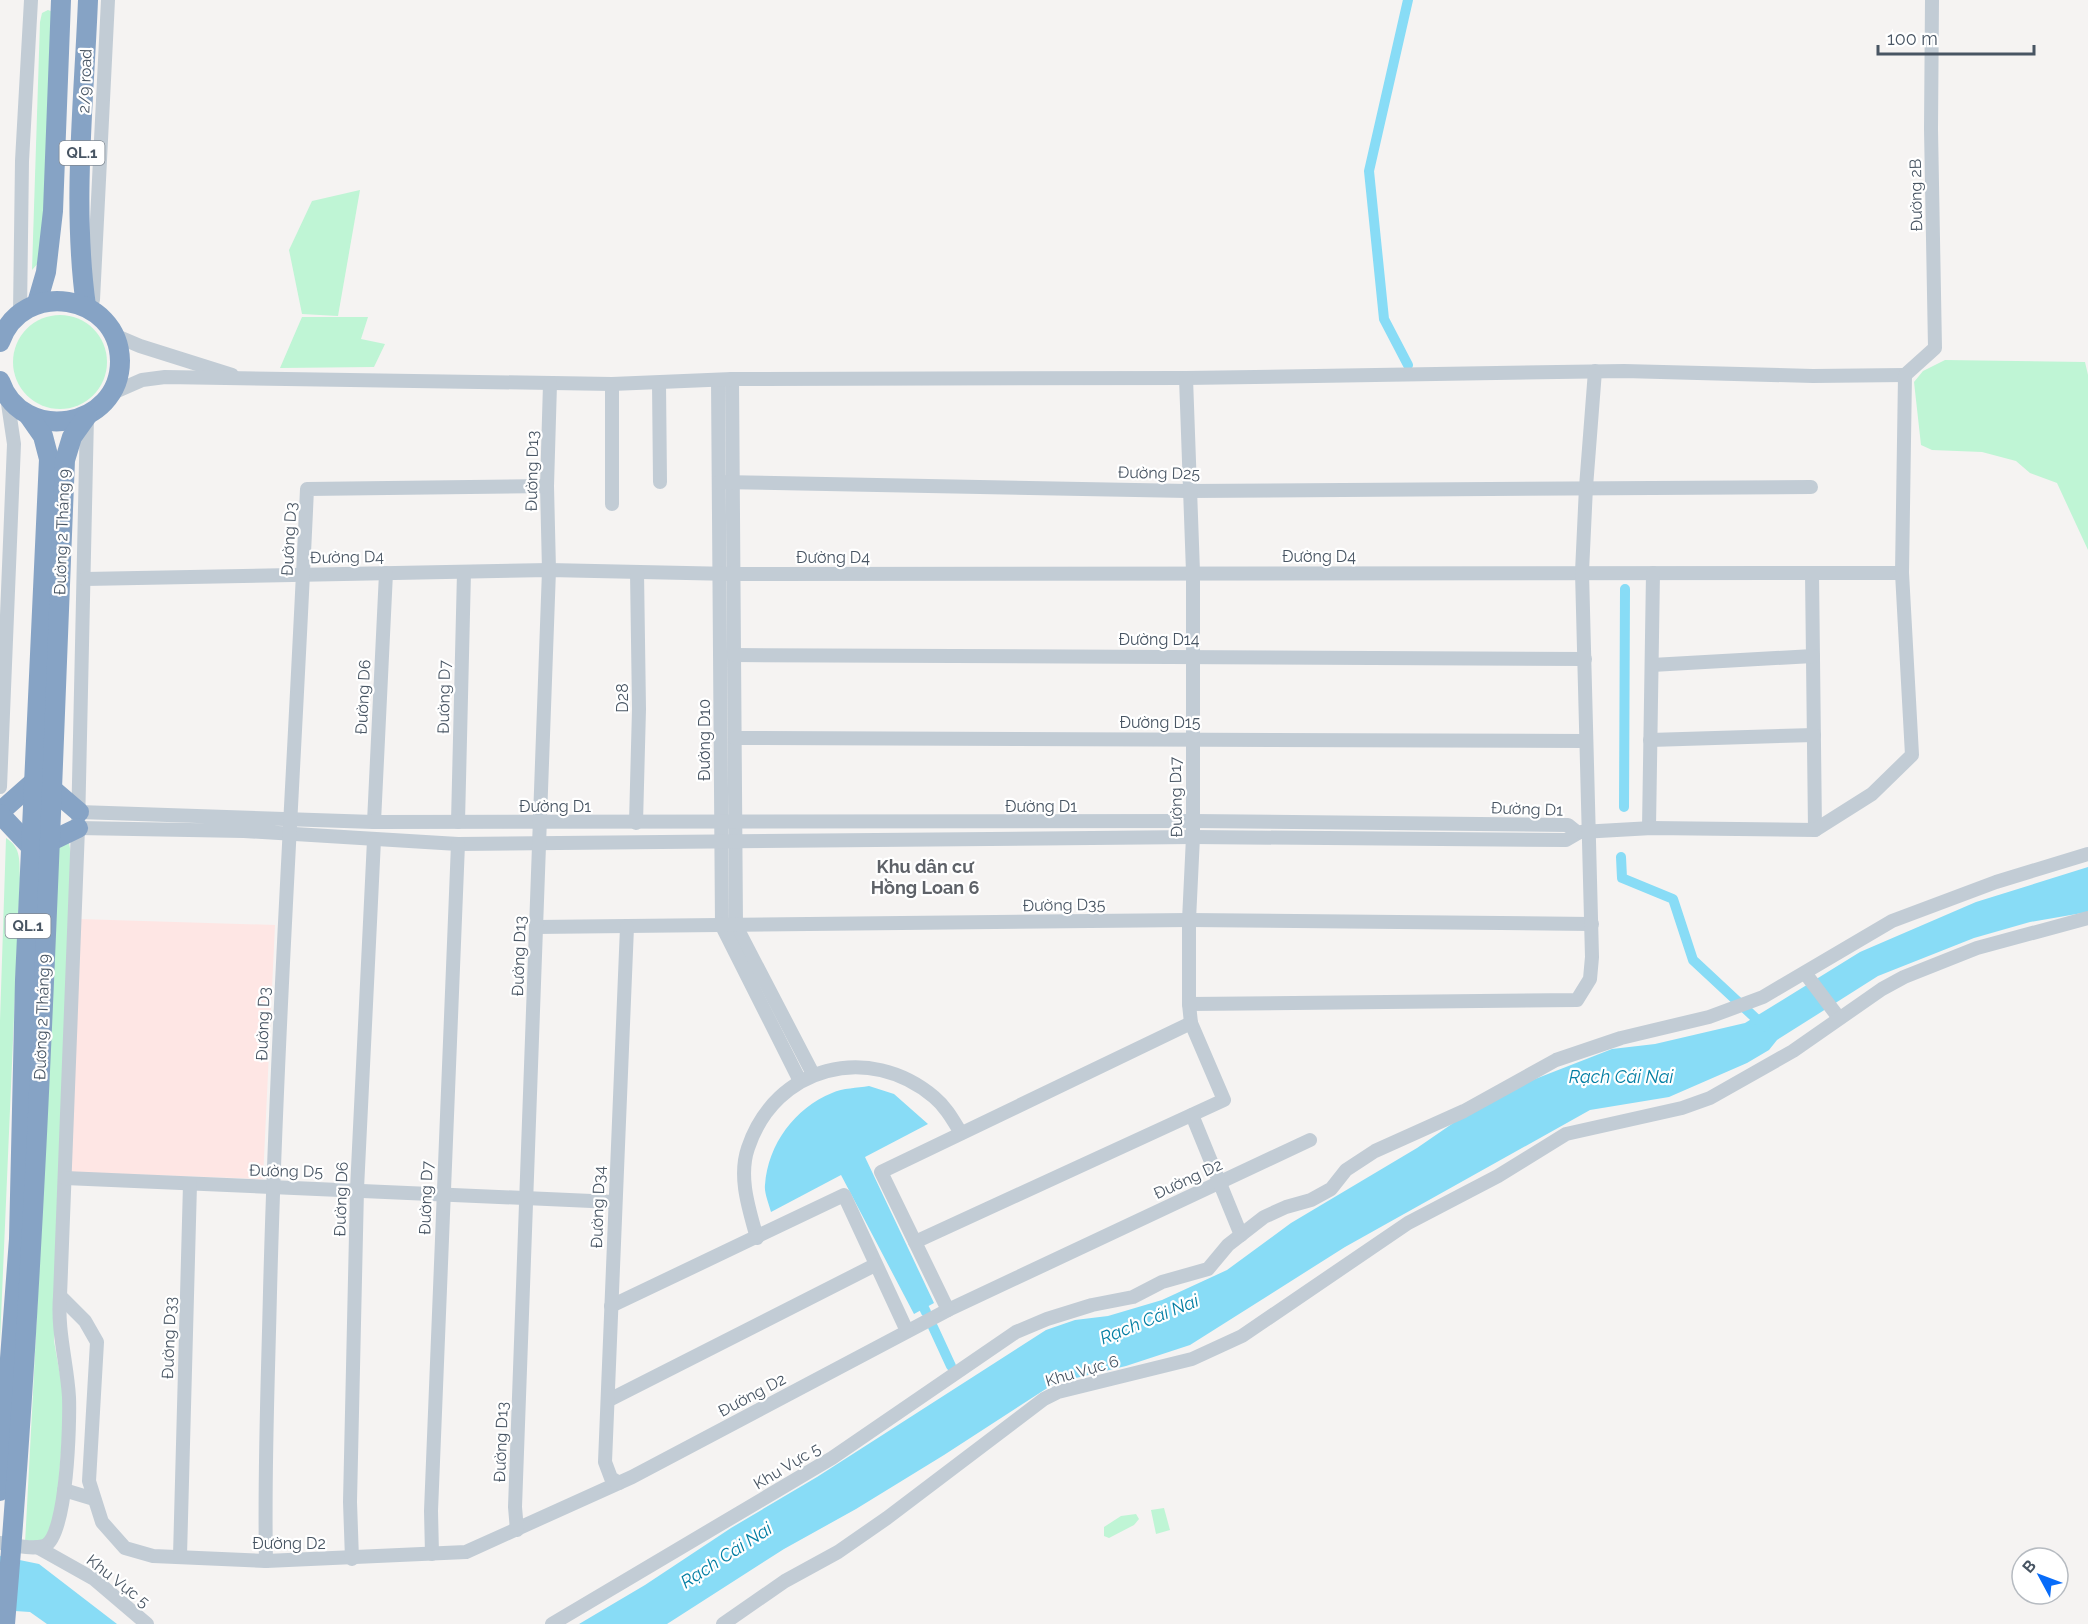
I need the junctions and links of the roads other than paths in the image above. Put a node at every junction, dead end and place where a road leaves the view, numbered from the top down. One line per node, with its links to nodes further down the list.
1 (31, 0): 8 (street)
2 (61, 0): 6 (highway, 2/9 road / QL.1)
3 (87, 0): 7 (highway, 2/9 road / QL.1)
4 (108, 0): 7 (street)
5 (1932, 0): 12 (street, Đường 2B)
6 (37, 303): 7 (highway); 8 (highway)
7 (90, 309): 9 (highway)
8 (20, 313): 10 (highway)
9 (114, 335): 15 (street); 20 (highway)
10 (0, 342)
11 (1596, 371): 12 (street); 13 (street); 26 (street)
12 (1905, 375): 38 (street)
13 (1186, 378): 14 (street); 28 (street, Đường D17)
14 (725, 380): 16 (street); 24 (street, Đường D10)
15 (248, 381): 17 (street); 20 (street)
16 (659, 383): 18 (street); 23 (street)
17 (550, 384): 18 (street); 25 (street, Đường D13)
18 (612, 384): 29 (street)
19 (3, 388): 21 (highway, Đường 2 Tháng 9); 53 (street)
20 (110, 394): 22 (highway, Đường 2 Tháng 9)
21 (29, 416): 22 (highway); 52 (highway, Đường 2 Tháng 9 / QL.1)
22 (87, 416): 41 (street); 52 (highway, Đường 2 Tháng 9 / QL.1)
23 (660, 482)
24 (726, 482): 28 (street, Đường D25); 39 (street, Đường D10)
25 (547, 486): 30 (street, Đường D13); 40 (street, Đường D3)
26 (1586, 487): 27 (street, Đường D25); 28 (street, Đường D25); 34 (street)
27 (1811, 488)
28 (1188, 491): 33 (street, Đường D17)
29 (612, 504)
30 (549, 570): 31 (street, Đường D4); 32 (street, Đường D4); 60 (street, Đường D13)
31 (464, 572): 35 (street, Đường D4); 59 (street, Đường D7)
32 (637, 572): 39 (street, Đường D4); 61 (street, D28)
33 (1193, 572): 34 (street, Đường D4); 39 (street, Đường D4); 43 (street, Đường D17)
34 (1582, 572): 36 (street, Đường D4); 45 (street)
35 (386, 573): 40 (street, Đường D4); 58 (street, Đường D6)
36 (1653, 573): 37 (street, Đường D4); 46 (street)
37 (1812, 573): 38 (street, Đường D4); 44 (street)
38 (1902, 573): 64 (street)
39 (726, 574): 42 (street, Đường D10); 62 (street, Đường D10)
40 (303, 575): 41 (street, Đường D4); 55 (street, Đường D3)
41 (85, 579): 56 (street)
42 (734, 655): 43 (street, Đường D14); 48 (street, Đường D10)
43 (1192, 655): 45 (street, Đường D14); 49 (street, Đường D17)
44 (1813, 656): 46 (street); 47 (street)
45 (1585, 659): 51 (street)
46 (1652, 665): 50 (street)
47 (1814, 735): 50 (street); 64 (street)
48 (735, 738): 49 (street, Đường D15); 62 (street, Đường D10)
49 (1192, 738): 51 (street, Đường D15); 57 (street, Đường D17)
50 (1650, 740): 63 (street)
51 (1585, 741): 65 (street)
52 (43, 784): 54 (highway); 56 (highway); 72 (highway, Đường 2 Tháng 9 / QL.1)
53 (0, 788)
54 (0, 813): 72 (highway)
55 (290, 817): 56 (street, Đường D1); 58 (street, Đường D1); 66 (street, Đường D3)
56 (78, 820): 66 (street, Đường D1); 72 (highway); 89 (street)
57 (1192, 821): 62 (street, Đường D1); 65 (street, Đường D1); 67 (street, Đường D17)
58 (374, 822): 59 (street, Đường D1)
59 (458, 822): 60 (street, Đường D1)
60 (541, 823): 61 (street, Đường D1); 70 (street, Đường D13)
61 (636, 823): 62 (street, Đường D1)
62 (727, 824): 69 (street, Đường D10)
63 (1649, 828): 64 (street); 65 (street)
64 (1815, 830)
65 (1583, 832): 67 (street, Đường D1); 76 (street)
66 (288, 835): 68 (street, Đường D1); 92 (street, Đường D3)
67 (1193, 837): 69 (street, Đường D1); 75 (street, Đường D17)
68 (374, 840): 71 (street, Đường D1); 93 (street, Đường D6)
69 (727, 842): 70 (street, Đường D1); 77 (street, Đường D10)
70 (539, 843): 71 (street, Đường D1); 78 (street, Đường D13)
71 (458, 844): 94 (street, Đường D7)
72 (40, 845): 108 (highway, Đường 2 Tháng 9 / QL.1)
73 (2088, 854): 80 (street, Khu Vực 5)
74 (2088, 918): 82 (street, Khu Vực 6)
75 (1189, 920): 76 (street, Đường D35); 77 (street, Đường D35); 81 (street, Đường D17)
76 (1592, 924): 81 (street)
77 (729, 926): 79 (street, Đường D35); 84 (street, Đường D10); 85 (street, Đường D10)
78 (536, 927): 79 (street, Đường D35); 95 (street, Đường D13)
79 (627, 927): 96 (street, Đường D34)
80 (1808, 977): 82 (street); 97 (street, Khu Vực 5)
81 (1189, 1004): 83 (street, Đường D17)
82 (1836, 1015): 123 (street, Khu Vực 6)
83 (1191, 1023): 86 (street, Đường D17); 87 (street)
84 (813, 1074): 85 (street); 87 (street)
85 (800, 1081): 98 (street)
86 (1192, 1115): 90 (street); 99 (street)
87 (961, 1133): 99 (street)
88 (1310, 1140): 90 (street, Đường D2)
89 (64, 1178): 91 (street, Đường D5); 101 (street)
90 (1219, 1183): 97 (street); 103 (street, Đường D2)
91 (190, 1184): 92 (street, Đường D5); 117 (street, Đường D33)
92 (273, 1188): 93 (street, Đường D5); 119 (street, Đường D3)
93 (357, 1189): 94 (street, Đường D5); 118 (street, Đường D6)
94 (443, 1194): 95 (street, Đường D5); 116 (street, Đường D7)
95 (526, 1198): 96 (street, Đường D5); 113 (street, Đường D13)
96 (614, 1202): 102 (street, Đường D34)
97 (1241, 1235): 122 (street, Khu Vực 5)
98 (757, 1238): 100 (street); 102 (street)
99 (915, 1242): 103 (street)
100 (875, 1265): 104 (street); 107 (street)
101 (60, 1296): 105 (street, Đường D2); 106 (street)
102 (611, 1306): 107 (street, Đường D34)
103 (948, 1310): 104 (street, Đường D2)
104 (908, 1331): 109 (street, Đường D2)
105 (94, 1396): 106 (street); 112 (street, Đường D2)
106 (69, 1397): 110 (street)
107 (609, 1400): 109 (street, Đường D34)
108 (12, 1441): 111 (highway, Đường 2 Tháng 9 / QL.1); 120 (highway, Đường 2 Tháng 9 / QL.1)
109 (619, 1483): 113 (street, Đường D2)
110 (64, 1490): 112 (street); 115 (street)
111 (0, 1491)
112 (94, 1499): 117 (street, Đường D2)
113 (517, 1530): 116 (street, Đường D2)
114 (0, 1543): 115 (street)
115 (37, 1547): 121 (street, Khu Vực 5)
116 (432, 1554): 118 (street, Đường D2)
117 (180, 1556): 119 (street, Đường D2)
118 (352, 1558): 119 (street, Đường D2)
119 (266, 1561)
120 (5, 1624)
121 (147, 1624)
122 (552, 1624)
123 (723, 1624)

